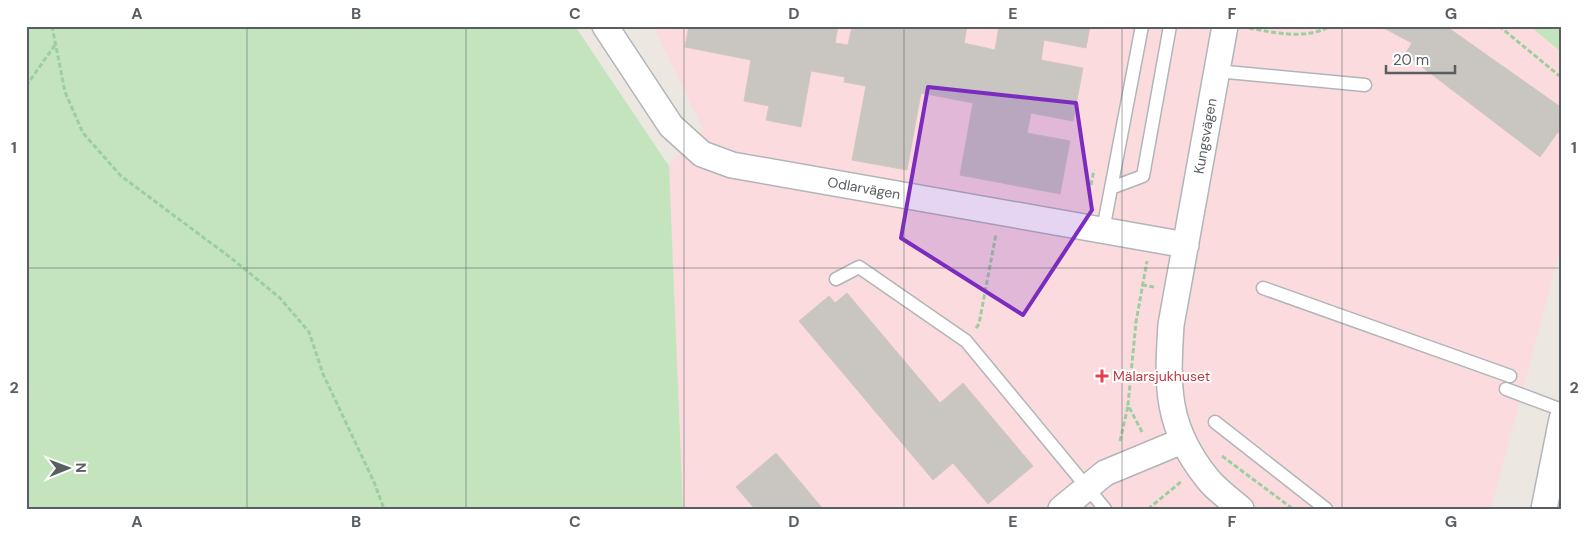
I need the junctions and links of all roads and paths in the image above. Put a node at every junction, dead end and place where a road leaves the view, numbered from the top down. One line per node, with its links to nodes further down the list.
1 (52, 26): 9 (path)
2 (604, 26): 15 (street, Odlarvägen)
3 (1142, 26): 14 (lane)
4 (1170, 26): 14 (lane)
5 (1224, 26): 10 (street, Kungsvägen)
6 (1241, 26): 7 (path)
7 (1331, 26)
8 (1499, 26): 11 (path)
9 (55, 45): 13 (path); 32 (path)
10 (1216, 71): 12 (lane); 18 (street, Kungsvägen)
11 (1562, 78)
12 (1365, 85)
13 (26, 86)
14 (1111, 188): 15 (lane)
15 (1103, 230): 17 (street, Odlarvägen)
16 (996, 233): 21 (path)
17 (1151, 239): 18 (street, Odlarvägen); 22 (path)
18 (1186, 245): 26 (street, Kungsvägen)
19 (836, 280): 21 (lane)
20 (1263, 288): 23 (lane)
21 (966, 341): 30 (lane)
22 (1128, 405): 27 (path); 29 (path)
23 (1562, 410)
24 (1562, 420): 37 (street)
25 (1215, 422): 31 (lane)
26 (1182, 440): 27 (street); 35 (street, Kungsvägen)
27 (1153, 453): 29 (street)
28 (1218, 453): 36 (path)
29 (1113, 469): 30 (street)
30 (1088, 487): 33 (street); 34 (lane)
31 (1323, 508)
32 (384, 509)
33 (1062, 509)
34 (1105, 509)
35 (1241, 509)
36 (1293, 509)
37 (1544, 509)

